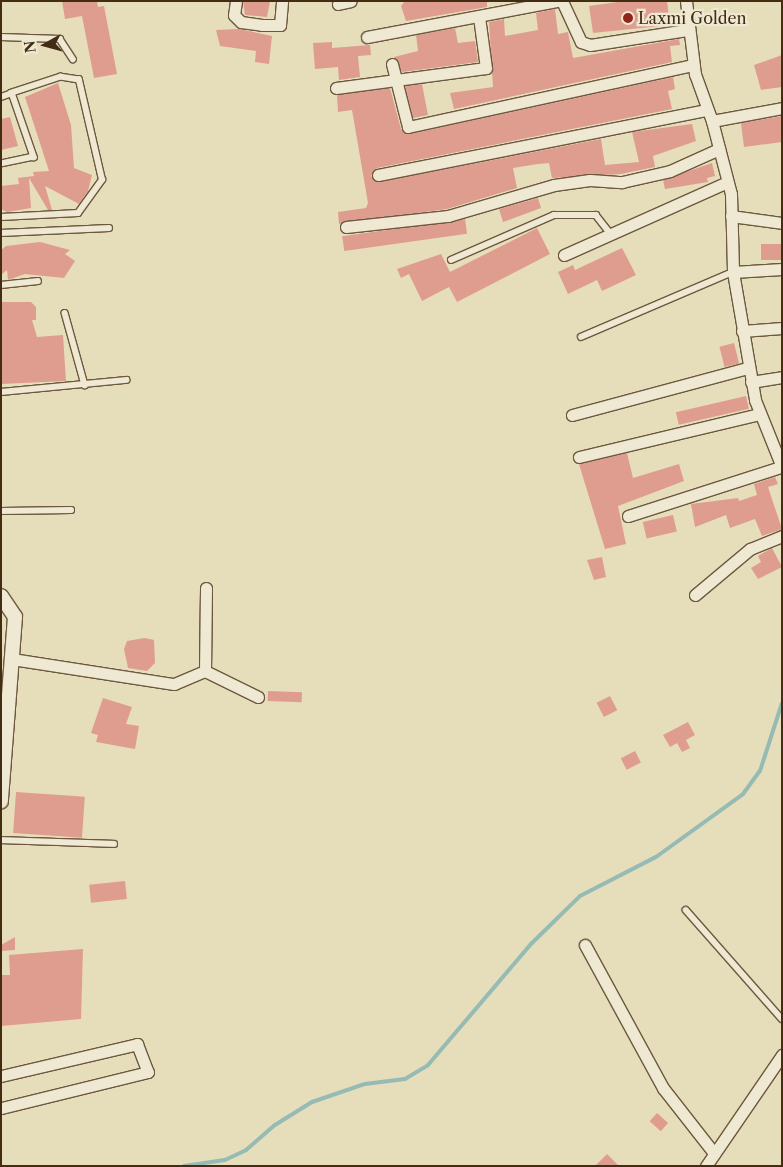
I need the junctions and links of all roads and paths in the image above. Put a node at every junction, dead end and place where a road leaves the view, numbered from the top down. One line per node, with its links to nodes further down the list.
1 (236, 1): 2 (street)
2 (282, 1)
3 (351, 1): 7 (street)
4 (558, 1): 8 (street)
5 (562, 1): 9 (street)
6 (686, 1): 9 (street)
7 (338, 4)
8 (479, 17): 11 (street); 15 (street)
9 (687, 30): 14 (street)
10 (1, 37): 12 (lane)
11 (367, 37)
12 (73, 59)
13 (392, 64): 15 (street)
14 (693, 65): 15 (street); 20 (street)
15 (396, 81): 16 (street)
16 (336, 88)
17 (12, 93): 18 (lane); 23 (lane); 27 (lane)
18 (1, 97)
19 (782, 108): 21 (street)
20 (707, 110): 21 (street); 24 (street)
21 (712, 121): 22 (street)
22 (719, 149): 25 (street); 29 (street)
23 (1, 164)
24 (378, 175)
25 (727, 182): 26 (street); 32 (street)
26 (731, 216): 28 (street); 36 (street)
27 (1, 217)
28 (782, 223)
29 (346, 227)
30 (109, 228): 31 (lane)
31 (1, 233)
32 (611, 234): 33 (street); 34 (lane)
33 (564, 255)
34 (451, 260)
35 (782, 269): 36 (street)
36 (733, 272): 41 (street); 42 (lane)
37 (38, 281): 38 (lane)
38 (1, 284)
39 (65, 312): 47 (lane)
40 (782, 328): 41 (street)
41 (742, 331): 43 (street)
42 (581, 337)
43 (748, 368): 46 (street); 50 (street)
44 (782, 377): 46 (street)
45 (126, 380): 47 (lane)
46 (751, 382): 49 (street)
47 (85, 385): 48 (lane)
48 (1, 392)
49 (760, 414): 51 (street); 52 (street)
50 (572, 415)
51 (579, 457)
52 (782, 467): 55 (street)
53 (71, 510): 54 (lane)
54 (1, 511)
55 (628, 516)
56 (782, 536): 58 (street)
57 (206, 588): 61 (street)
58 (695, 595)
59 (1, 596): 60 (street)
60 (12, 659): 61 (street); 63 (street)
61 (205, 671): 62 (street)
62 (258, 697)
63 (4, 745): 64 (street)
64 (3, 775): 65 (street)
65 (1, 801)
66 (1, 840): 67 (lane)
67 (114, 844)
68 (686, 910): 70 (lane)
69 (585, 946): 74 (street)
70 (782, 1019)
71 (782, 1054): 74 (street)
72 (1, 1076): 73 (street)
73 (1, 1108)
74 (714, 1153): 75 (street)
75 (706, 1166)

